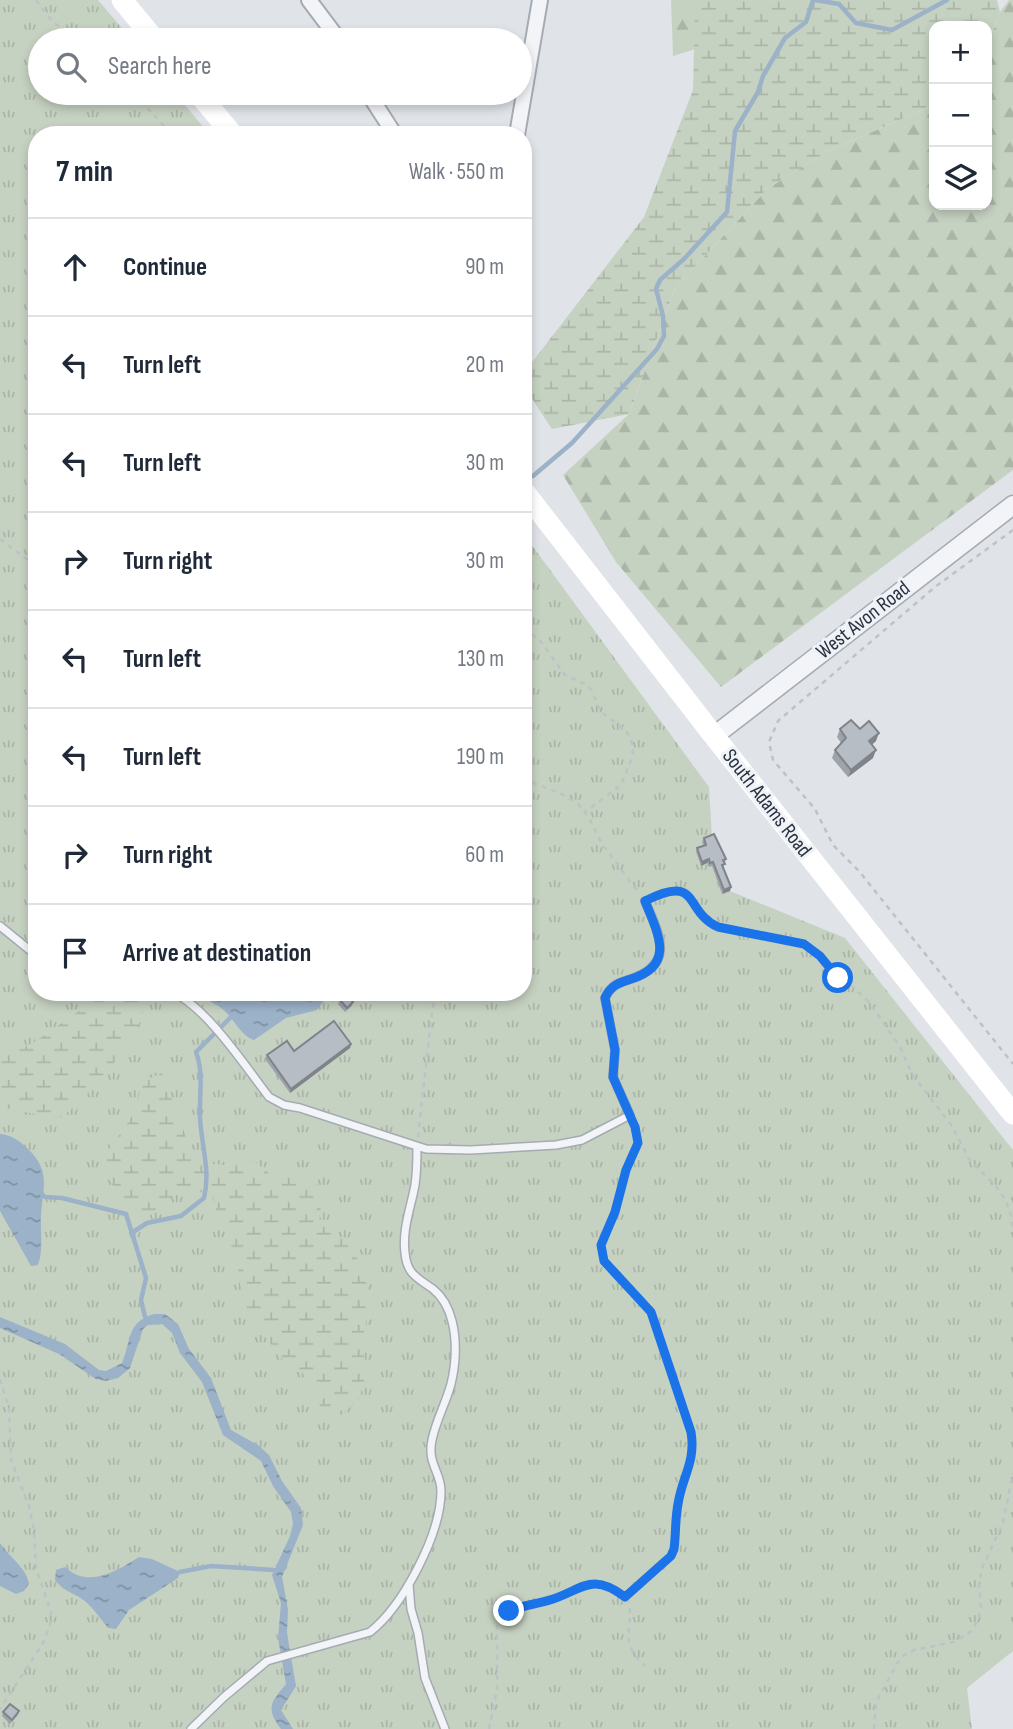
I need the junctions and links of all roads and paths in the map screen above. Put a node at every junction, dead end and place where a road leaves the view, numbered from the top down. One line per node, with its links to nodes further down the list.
1 (36, 0): 5 (path)
2 (122, 0): 6 (main road)
3 (309, 0): 7 (street)
4 (540, 0): 8 (street)
5 (61, 28)
6 (145, 28)
7 (329, 28)
8 (532, 47)
9 (145, 105): 13 (path)
10 (208, 105): 14 (main road)
11 (376, 105): 15 (street)
12 (522, 105): 16 (street)
13 (164, 126)
14 (226, 126)
15 (389, 126)
16 (519, 126)
17 (532, 502): 23 (main road, South Adams Road)
18 (1013, 506): 23 (street, West Avon Road)
19 (1013, 530): 31 (path)
20 (0, 539): 21 (path)
21 (28, 560)
22 (532, 635): 25 (path)
23 (714, 736): 32 (main road, South Adams Road)
24 (532, 782): 25 (path)
25 (585, 812): 26 (path)
26 (645, 901): 33 (lane); 35 (path)
27 (0, 926): 28 (lane)
28 (28, 949)
29 (189, 1001): 34 (lane)
30 (434, 1001): 34 (path)
31 (1013, 1065)
32 (1013, 1114)
33 (630, 1115): 34 (lane); 39 (path)
34 (417, 1147): 38 (lane)
35 (1013, 1230)
36 (0, 1379): 41 (path)
37 (1013, 1473): 45 (path)
38 (409, 1584): 42 (lane); 43 (lane)
39 (625, 1597): 40 (path); 44 (path)
40 (645, 1666)
41 (0, 1709)
42 (191, 1729)
43 (445, 1729)
44 (489, 1729)
45 (874, 1729)

